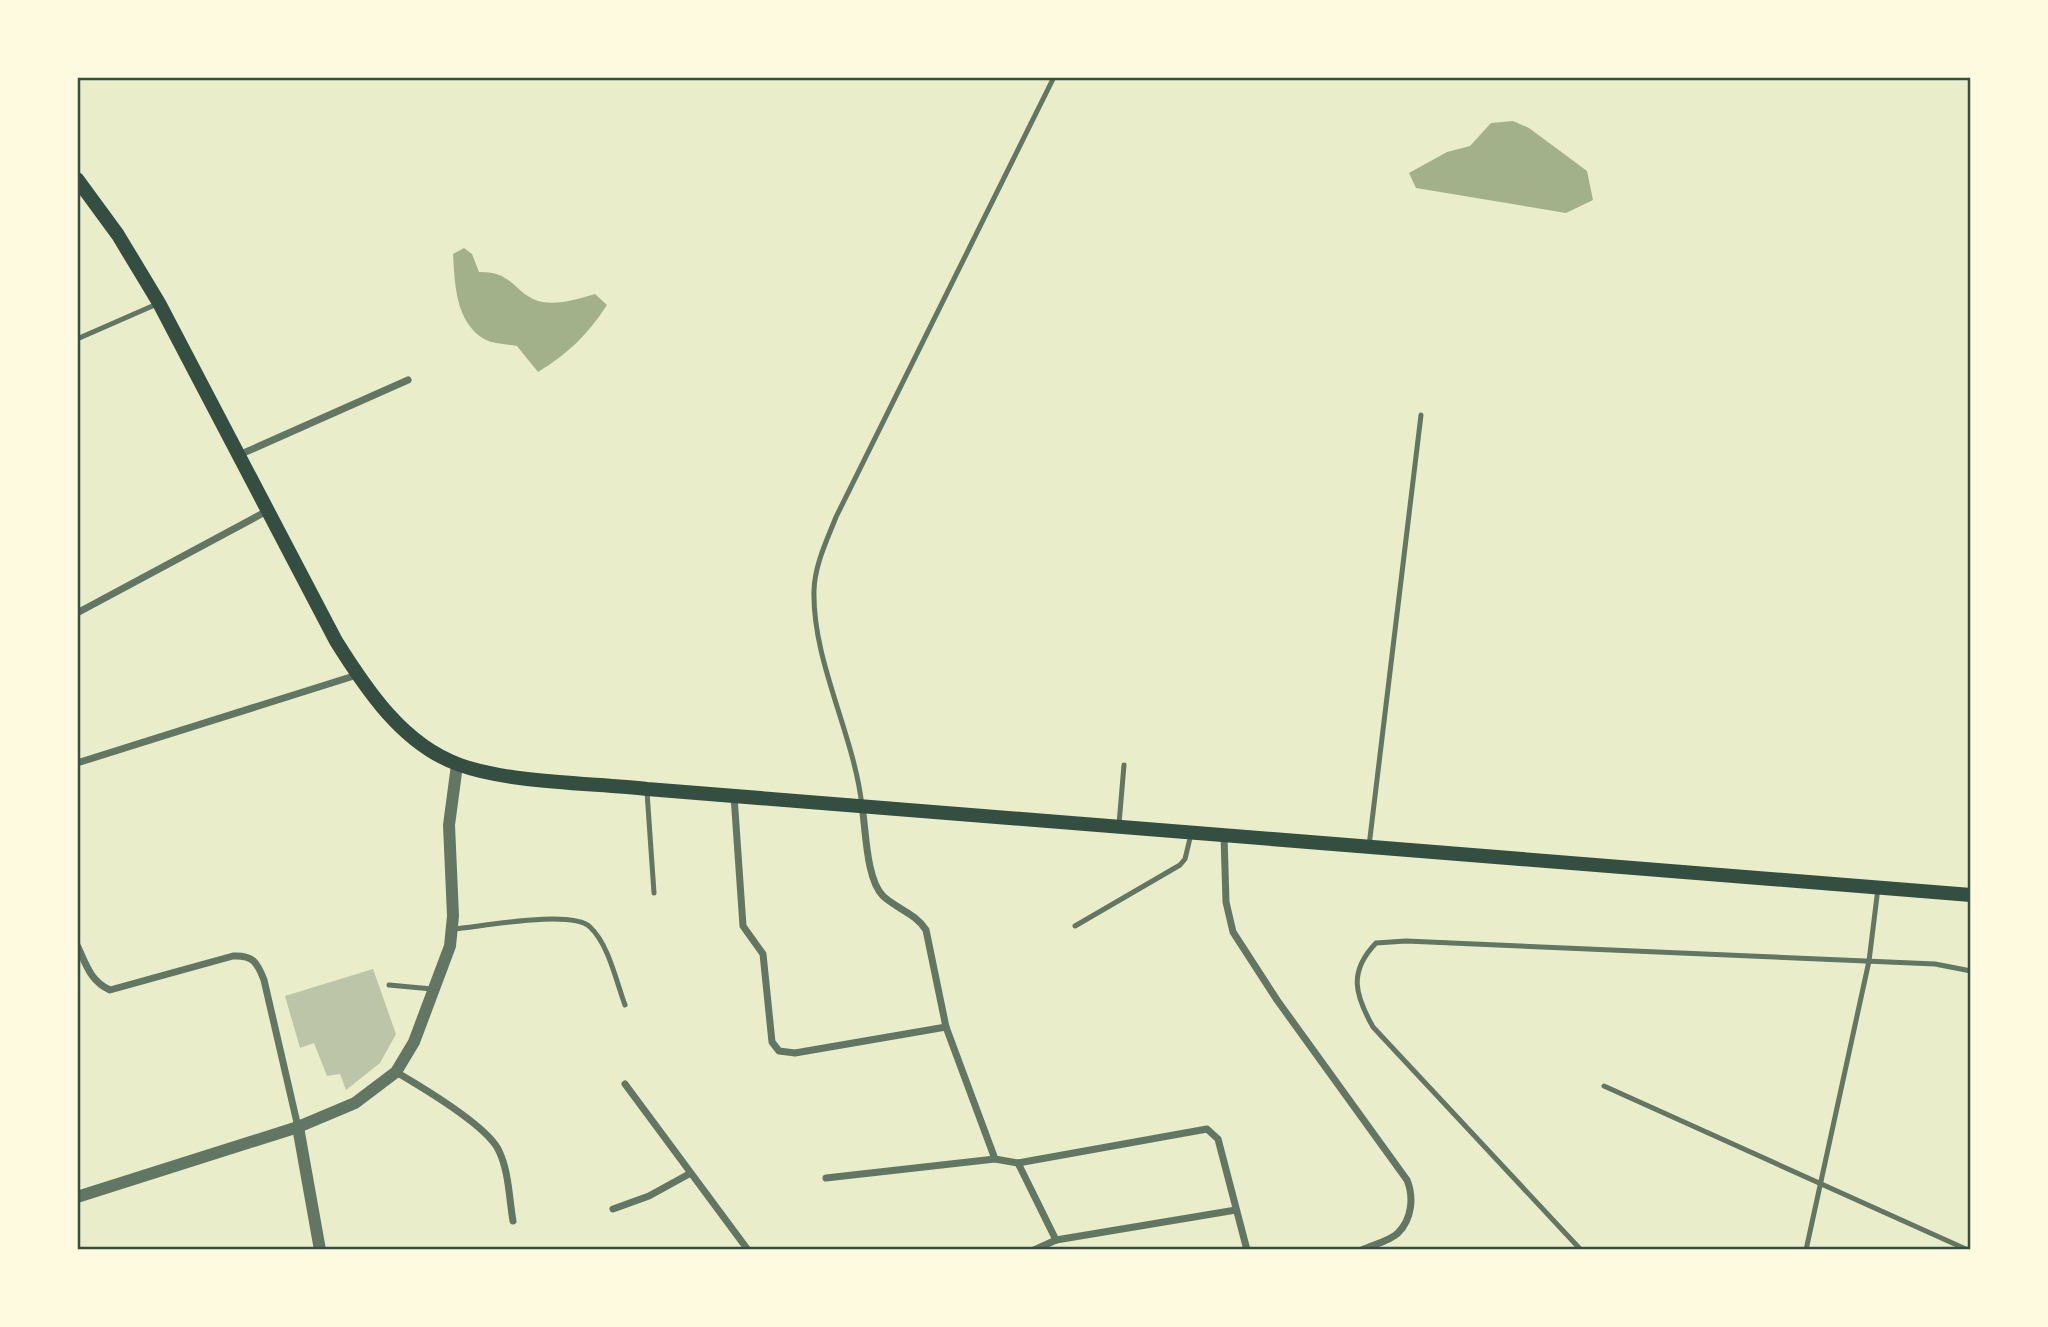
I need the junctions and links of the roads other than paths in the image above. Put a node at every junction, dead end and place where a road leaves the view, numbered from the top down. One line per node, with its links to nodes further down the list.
1 (1054, 77): 16 (lane)
2 (77, 178): 3 (main road)
3 (159, 303): 4 (lane); 7 (main road)
4 (77, 339)
5 (408, 380): 7 (street)
6 (1422, 415): 20 (lane)
7 (238, 455): 8 (main road)
8 (267, 511): 9 (street); 10 (main road)
9 (77, 613)
10 (357, 674): 11 (street); 12 (main road)
11 (77, 763)
12 (457, 765): 14 (main road); 25 (street)
13 (1124, 765): 17 (lane)
14 (647, 789): 15 (main road); 22 (lane)
15 (734, 796): 16 (main road); 32 (street)
16 (862, 806): 17 (main road); 32 (street)
17 (1119, 828): 18 (main road)
18 (1191, 834): 19 (main road); 24 (lane)
19 (1224, 836): 20 (main road); 51 (street)
20 (1368, 849): 21 (main road)
21 (1878, 888): 23 (main road); 27 (lane)
22 (654, 893)
23 (1971, 895)
24 (1075, 926)
25 (453, 929): 30 (street); 31 (lane)
26 (77, 945): 36 (street)
27 (1869, 961): 28 (lane); 41 (lane); 52 (lane)
28 (1971, 971)
29 (389, 985): 30 (lane)
30 (435, 989): 33 (street)
31 (625, 1005)
32 (946, 1027): 37 (street)
33 (396, 1072): 36 (street); 45 (street)
34 (625, 1084): 39 (street)
35 (1604, 1086): 41 (lane)
36 (298, 1127): 42 (street); 47 (street)
37 (995, 1159): 38 (street); 40 (street)
38 (1018, 1163): 44 (street); 46 (street)
39 (690, 1174): 43 (street); 48 (street)
40 (827, 1178)
41 (1820, 1184): 53 (lane); 54 (lane)
42 (77, 1198)
43 (613, 1209)
44 (1236, 1210): 46 (street); 50 (street)
45 (513, 1221)
46 (1056, 1240): 49 (street)
47 (320, 1250)
48 (748, 1250)
49 (1034, 1250)
50 (1247, 1250)
51 (1362, 1250)
52 (1581, 1250)
53 (1806, 1250)
54 (1968, 1250)

